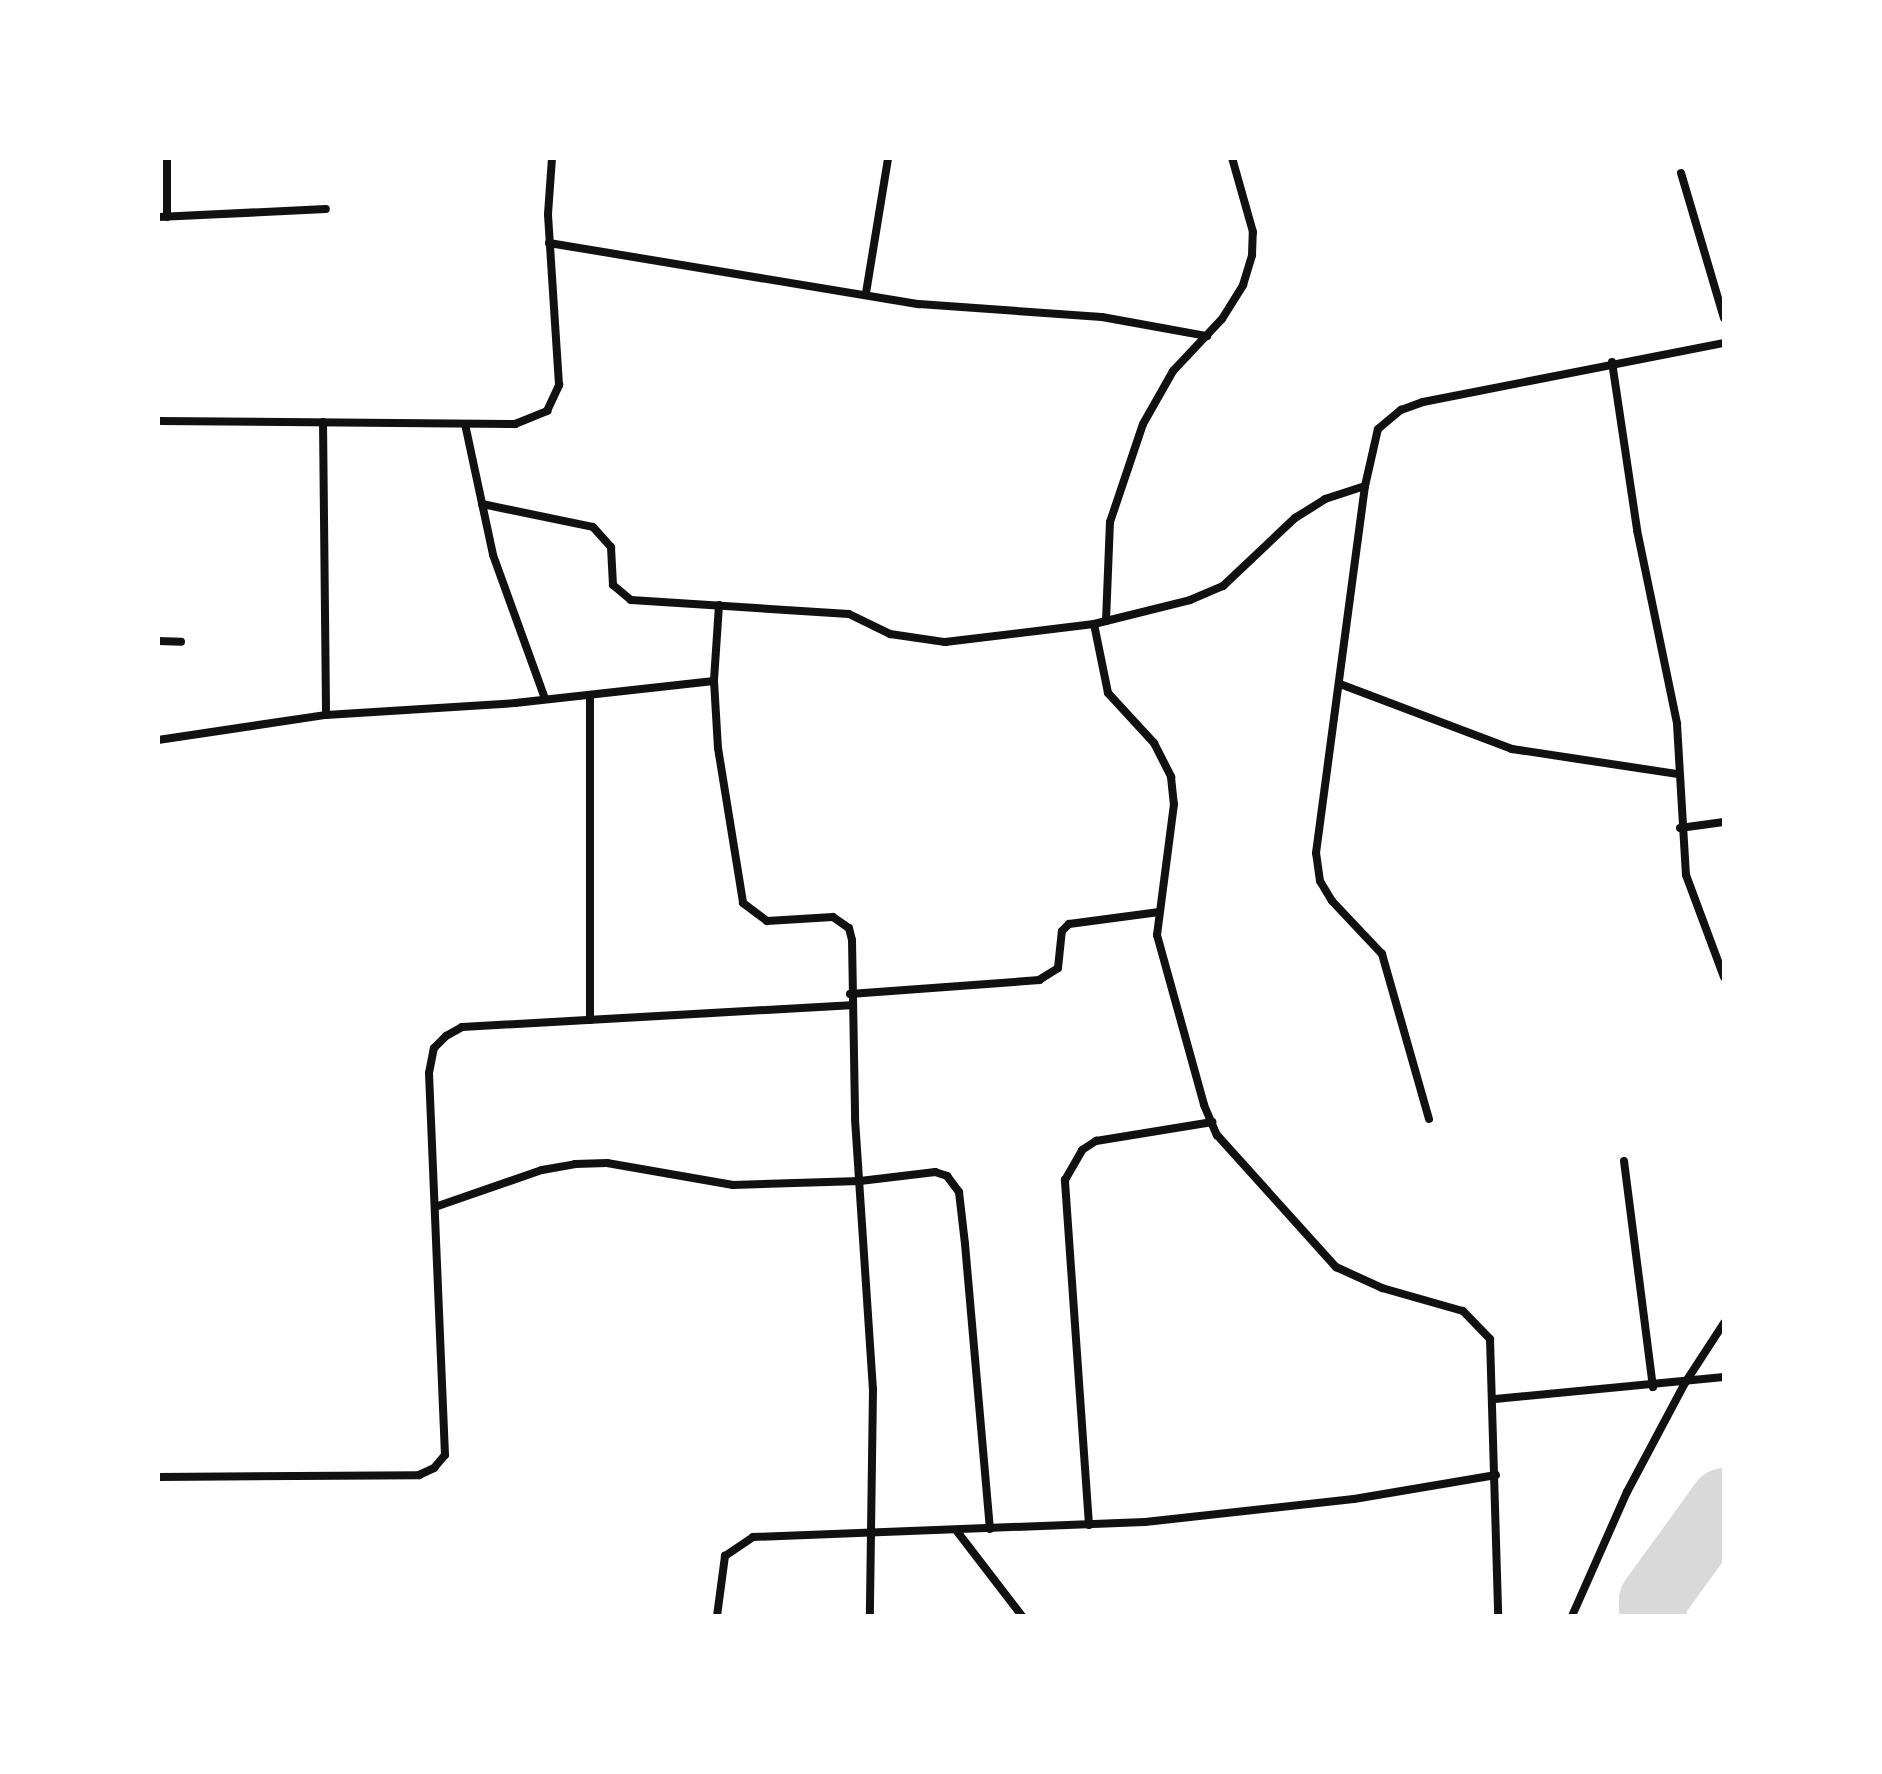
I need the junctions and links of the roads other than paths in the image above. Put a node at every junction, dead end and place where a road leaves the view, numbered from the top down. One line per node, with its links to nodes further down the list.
1 (167, 158): 7 (street)
2 (552, 158): 8 (street)
3 (888, 158): 9 (street)
4 (1232, 158): 11 (street)
5 (1681, 173): 10 (street)
6 (326, 209): 7 (street)
7 (163, 217)
8 (549, 243): 9 (street); 16 (street)
9 (866, 293): 11 (street)
10 (1724, 318)
11 (1207, 336): 20 (street)
12 (1724, 343): 13 (street)
13 (1612, 362): 17 (street); 30 (street)
14 (158, 421): 15 (street)
15 (323, 422): 16 (street); 28 (street)
16 (465, 424): 18 (street)
17 (1365, 486): 20 (street); 25 (street)
18 (482, 504): 19 (street); 27 (street)
19 (719, 605): 21 (street); 24 (street)
20 (1106, 621): 21 (street)
21 (1094, 624): 33 (street)
22 (158, 641): 23 (street)
23 (181, 642)
24 (714, 681): 26 (street); 35 (street)
25 (1340, 684): 30 (street); 38 (street)
26 (590, 695): 27 (street); 37 (street)
27 (545, 699): 28 (street)
28 (326, 715): 29 (street)
29 (158, 740)
30 (1678, 774): 32 (street)
31 (1724, 822): 32 (street)
32 (1680, 828): 34 (street)
33 (1159, 912): 35 (street); 39 (street)
34 (1724, 977)
35 (850, 994): 36 (street)
36 (850, 1005): 37 (street); 41 (street)
37 (590, 1020): 42 (street)
38 (1429, 1119)
39 (1212, 1122): 47 (street); 50 (street)
40 (1624, 1161): 46 (street)
41 (860, 1181): 42 (street); 51 (street); 53 (street)
42 (435, 1207): 49 (street)
43 (1724, 1323): 45 (street)
44 (1724, 1377): 45 (street)
45 (1685, 1383): 46 (street); 58 (street)
46 (1653, 1387): 47 (street)
47 (1495, 1399): 48 (street)
48 (1496, 1475): 50 (street); 57 (street)
49 (158, 1477)
50 (1089, 1525): 51 (street)
51 (990, 1529): 52 (street)
52 (956, 1530): 53 (street); 56 (street)
53 (869, 1533): 54 (street); 55 (street)
54 (717, 1616)
55 (870, 1616)
56 (1022, 1616)
57 (1498, 1616)
58 (1572, 1616)

